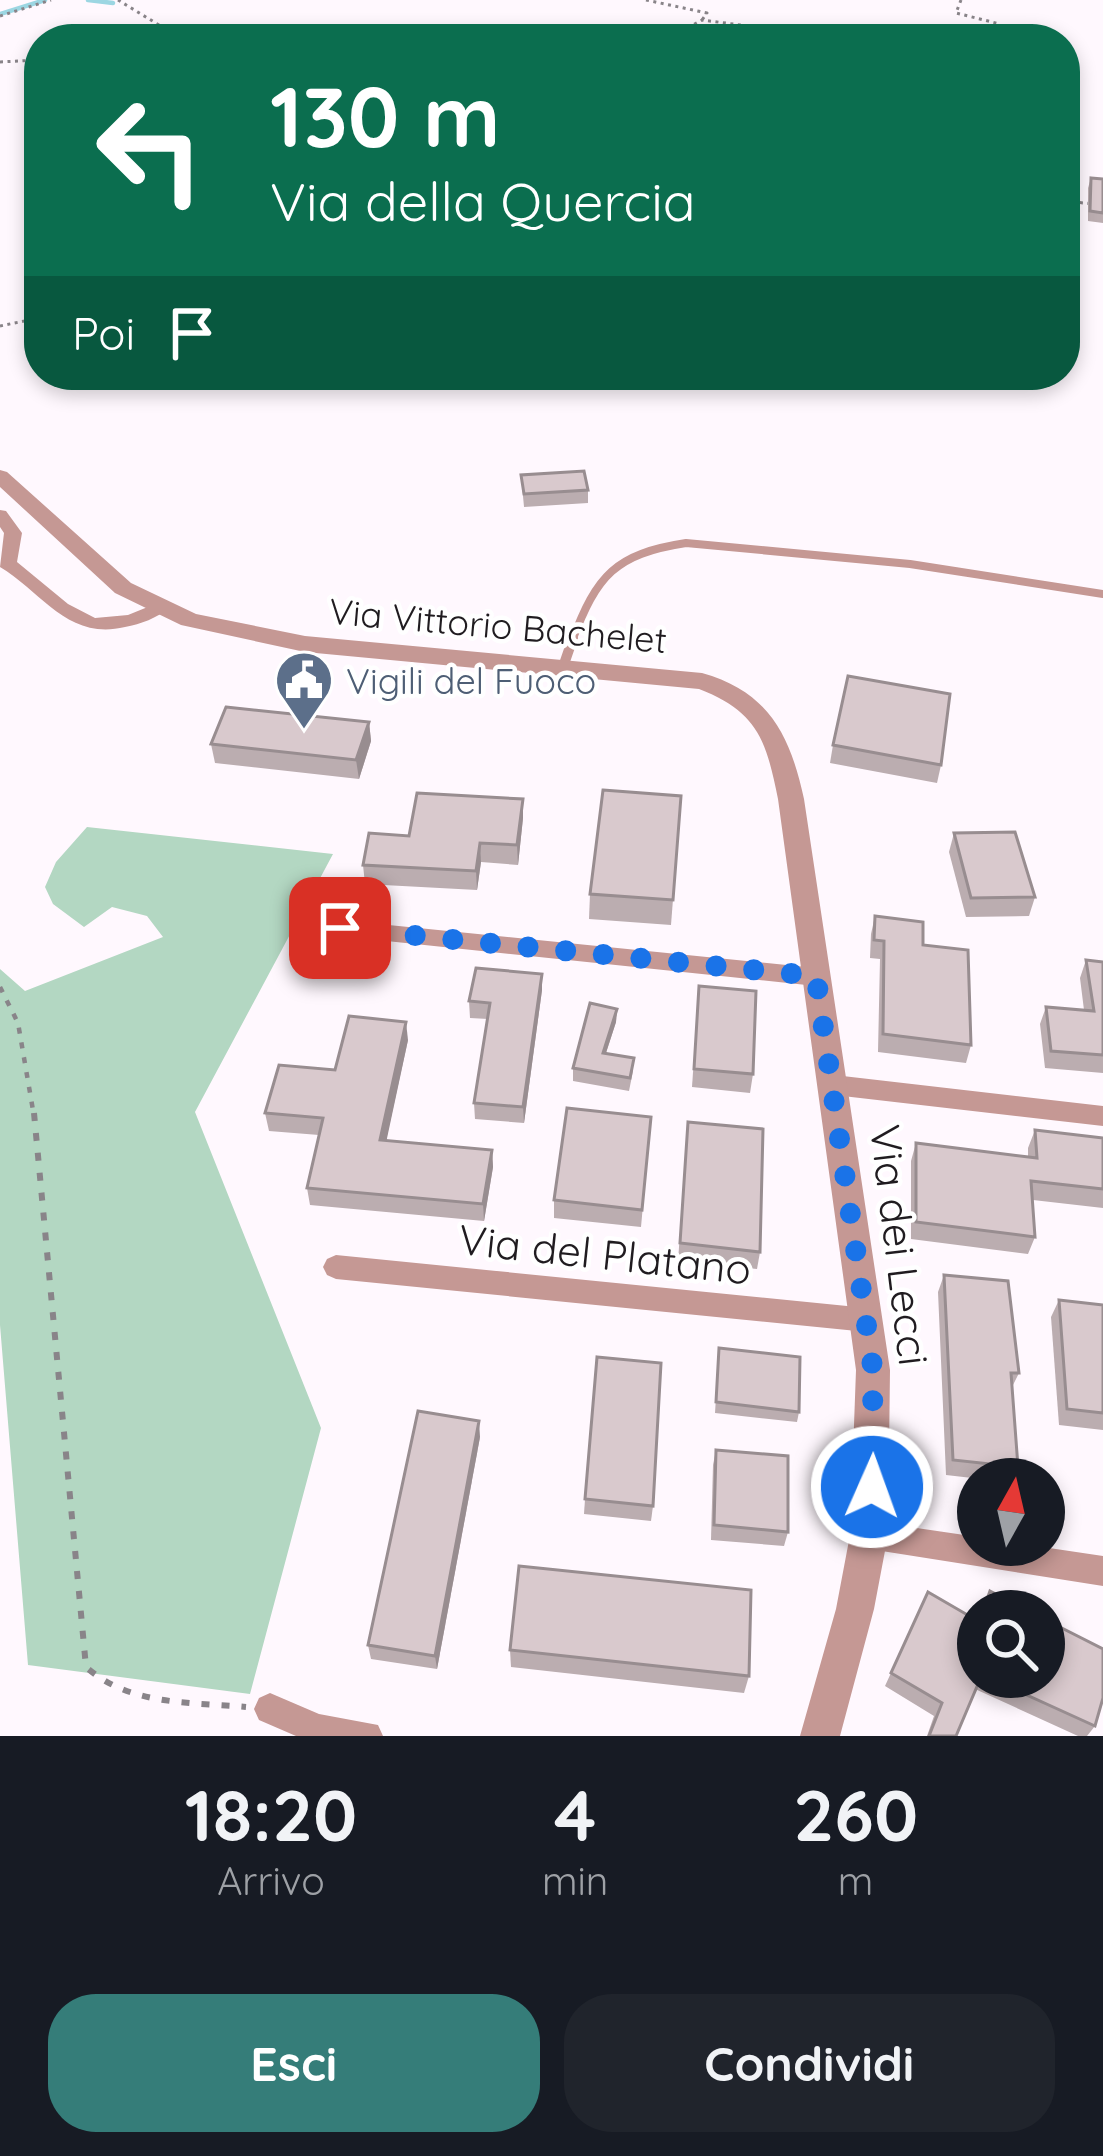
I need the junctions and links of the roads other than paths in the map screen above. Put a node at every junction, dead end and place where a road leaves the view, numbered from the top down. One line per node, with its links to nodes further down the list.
1 (0, 476): 5 (street, Via Vittorio Bachelet)
2 (0, 515): 3 (street)
3 (4, 562): 5 (street)
4 (1103, 594): 6 (lane)
5 (160, 608): 6 (street, Via Vittorio Bachelet)
6 (562, 667): 8 (street, Via Vittorio Bachelet)
7 (340, 928): 8 (street)
8 (816, 976): 9 (street, Via dei Lecci)
9 (834, 1085): 10 (street); 12 (street, Via dei Lecci)
10 (1103, 1116)
11 (336, 1267): 12 (street, Via del Platano)
12 (867, 1320): 13 (street, Via dei Lecci)
13 (869, 1535): 14 (street); 17 (street, Via dei Lecci)
14 (1103, 1571)
15 (270, 1709): 16 (street)
16 (367, 1736)
17 (820, 1736)

